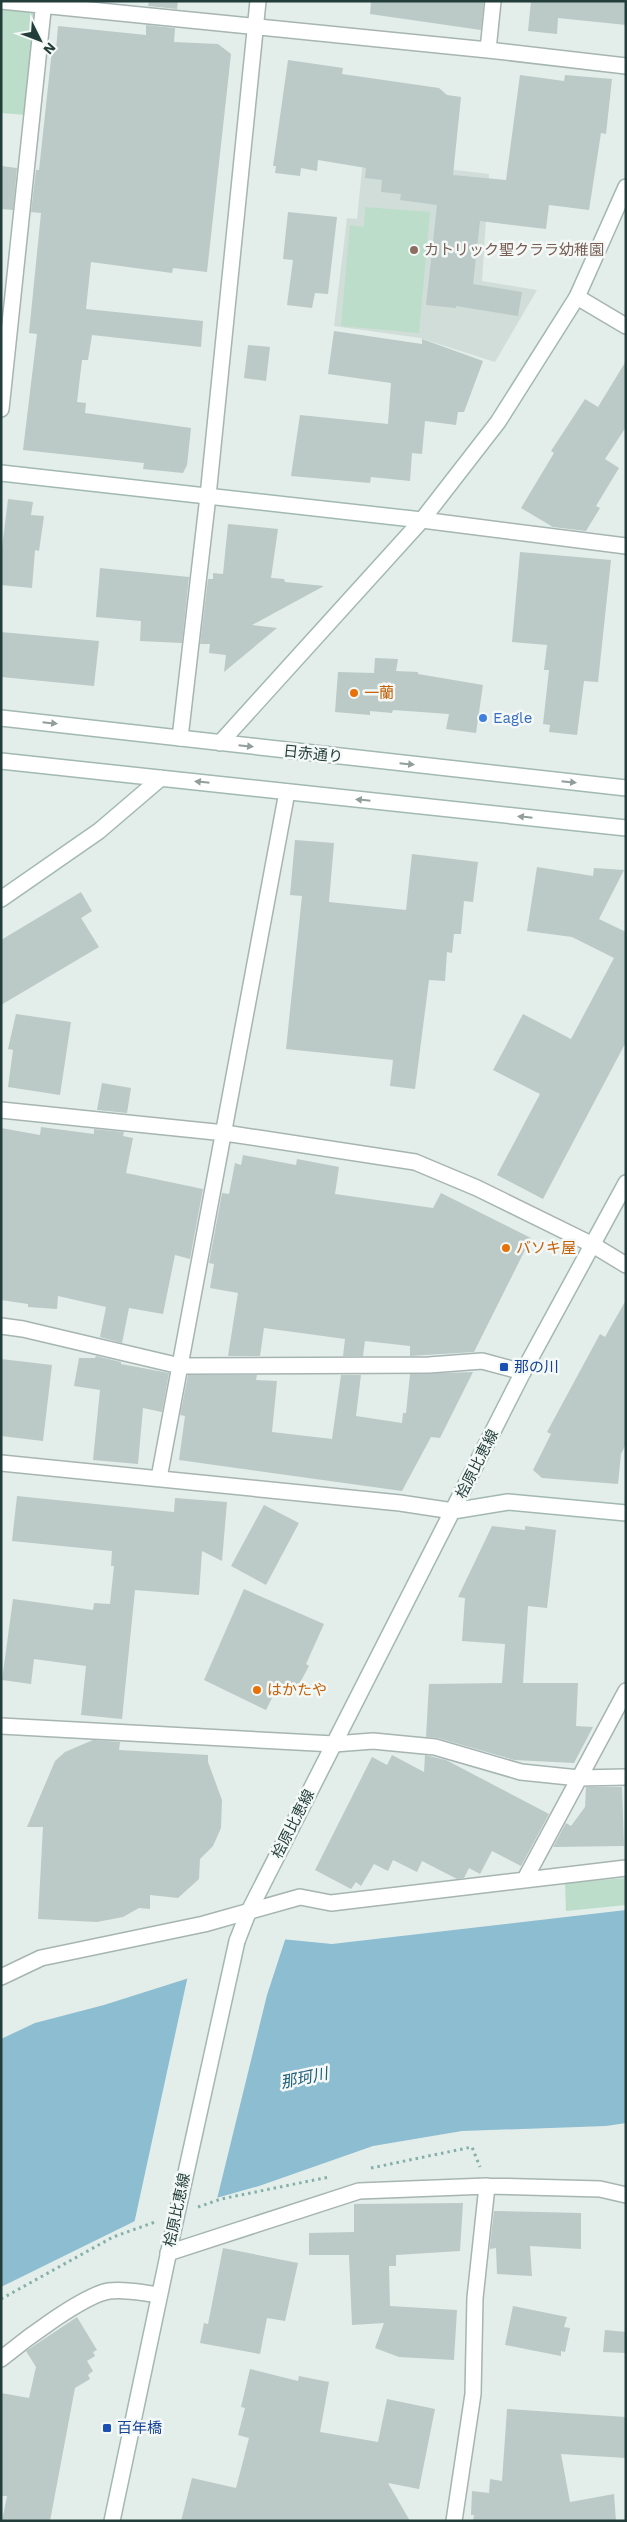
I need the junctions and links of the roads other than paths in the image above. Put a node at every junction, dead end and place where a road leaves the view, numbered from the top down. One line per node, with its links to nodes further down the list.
1 (1, 1): 4 (street)
2 (258, 1): 5 (street)
3 (493, 1): 6 (street)
4 (44, 4): 5 (street); 11 (street)
5 (255, 26): 6 (street); 13 (street)
6 (488, 50): 7 (street)
7 (626, 66)
8 (626, 187): 9 (street)
9 (577, 297): 10 (street); 14 (street)
10 (626, 326)
11 (1, 409)
12 (1, 473): 13 (street)
13 (208, 496): 14 (street); 17 (street)
14 (422, 520): 15 (street); 18 (street)
15 (626, 546)
16 (1, 718): 17 (street, 日赤通り, one-way to 17)
17 (180, 738): 18 (street, 日赤通り)
18 (220, 743): 21 (street, 日赤通り, one-way to 21)
19 (1, 761): 20 (street)
20 (161, 778): 22 (street, one-way to 20); 24 (street)
21 (626, 788)
22 (287, 792): 23 (street, one-way to 22); 26 (street)
23 (626, 828)
24 (1, 899)
25 (1, 1110): 26 (street)
26 (225, 1132): 28 (street); 31 (street)
27 (626, 1183): 28 (street, 桧原比恵線)
28 (593, 1246): 29 (street); 32 (street, 桧原比恵線)
29 (626, 1265)
30 (1, 1326): 31 (street)
31 (180, 1366): 32 (street); 34 (street)
32 (523, 1372): 35 (street, 桧原比恵線)
33 (1, 1463): 34 (street)
34 (159, 1478): 35 (street)
35 (453, 1511): 36 (street); 39 (street, 桧原比恵線)
36 (626, 1513)
37 (626, 1691): 41 (street)
38 (1, 1726): 39 (street)
39 (334, 1744): 41 (street); 44 (street, 桧原比恵線)
40 (626, 1777): 41 (street)
41 (580, 1778): 43 (street)
42 (626, 1868): 43 (street)
43 (525, 1879): 44 (street)
44 (248, 1913): 45 (street); 48 (street, 桧原比恵線, bridge)
45 (1, 1978)
46 (488, 2186): 47 (street); 48 (street); 52 (street)
47 (626, 2195)
48 (168, 2253): 49 (street, 桧原比恵線)
49 (159, 2295): 50 (street); 51 (street, 桧原比恵線)
50 (1, 2359)
51 (112, 2521)
52 (454, 2521)

